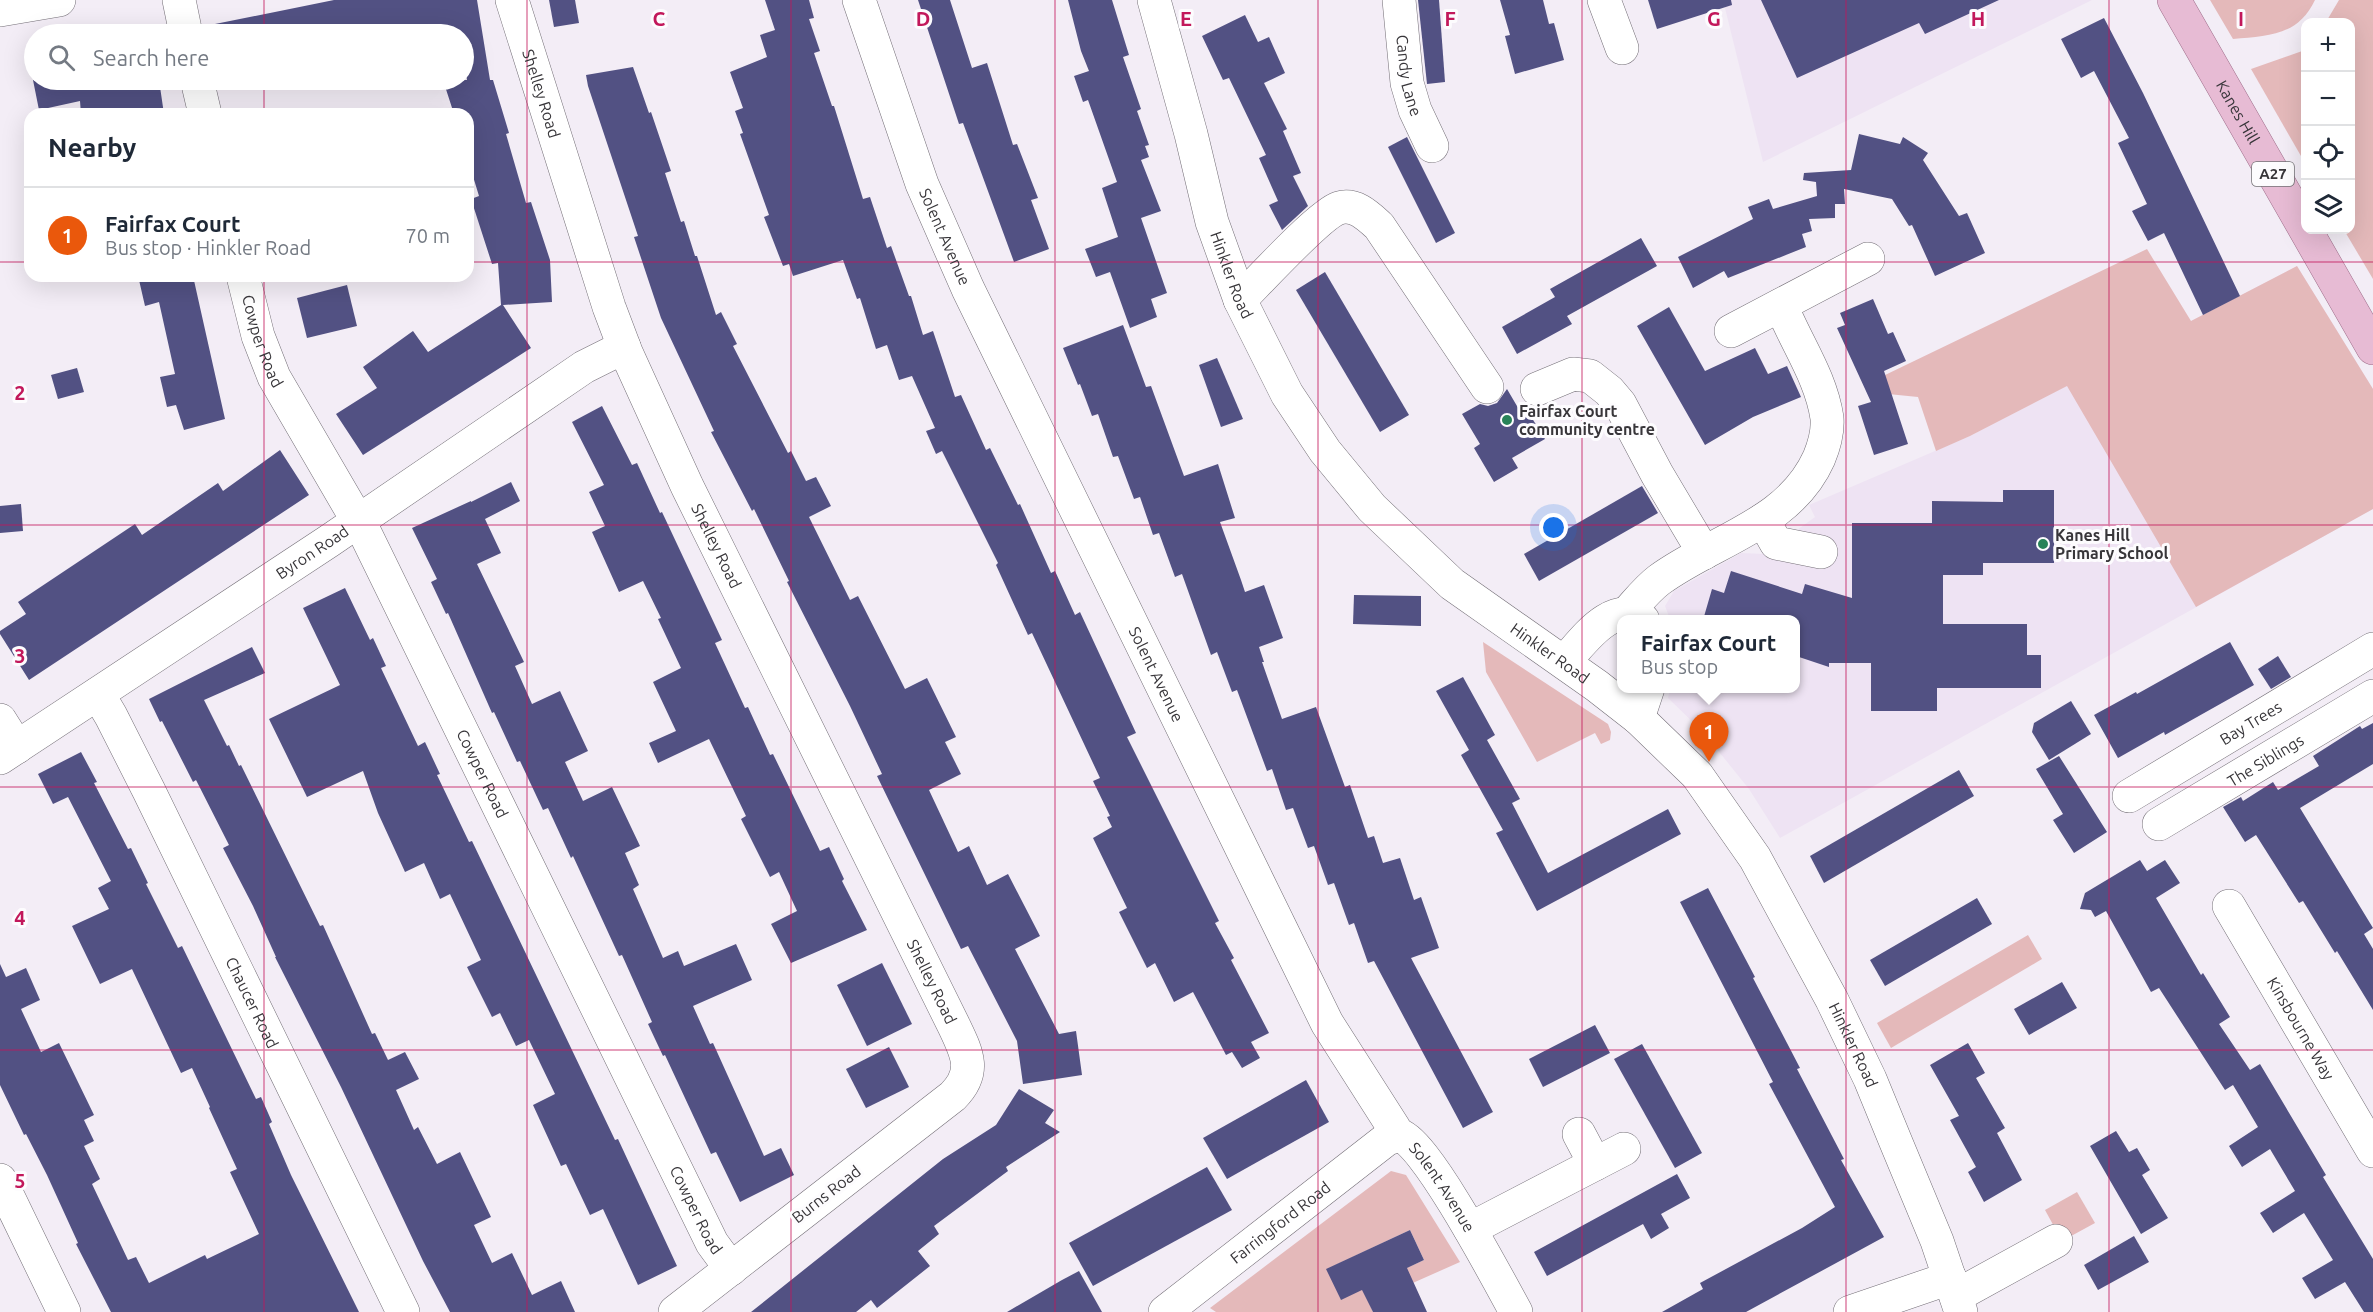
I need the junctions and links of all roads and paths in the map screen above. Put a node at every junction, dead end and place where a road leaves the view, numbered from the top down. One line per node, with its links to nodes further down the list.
1 (179, 0): 8 (street)
2 (512, 0): 18 (street, Shelley Road)
3 (859, 0): 42 (street, Solent Avenue)
4 (1154, 0): 15 (street, Hinkler Road)
5 (1399, 0): 12 (street, Candy Lane)
6 (1604, 0): 9 (street)
7 (2174, 0): 19 (main road, Kanes Hill / A27)
8 (184, 24)
9 (1622, 48)
10 (199, 90): 11 (street)
11 (204, 108)
12 (1432, 146)
13 (1868, 259): 16 (street)
14 (244, 282): 23 (street, Cowper Road)
15 (1240, 300): 20 (street); 29 (street, Hinkler Road)
16 (1781, 305): 17 (street); 22 (street)
17 (1731, 331)
18 (624, 347): 23 (street, Byron Road); 40 (street, Shelley Road)
19 (2373, 348)
20 (1487, 387)
21 (1537, 390): 25 (street)
22 (1762, 520): 24 (street); 25 (street)
23 (358, 522): 32 (street, Byron Road); 49 (street, Cowper Road)
24 (1821, 552)
25 (1704, 553): 26 (street)
26 (1636, 615)
27 (1617, 617): 29 (street)
28 (2373, 649): 37 (street, Bay Trees)
29 (1564, 662): 30 (street, Hinkler Road)
30 (1617, 690)
31 (1624, 693): 34 (street, Hinkler Road)
32 (98, 694): 36 (street, Byron Road); 53 (street, Chaucer Road)
33 (2373, 696): 38 (street, The Siblings)
34 (1643, 703): 50 (street, Hinkler Road)
35 (0, 720): 36 (street)
36 (9, 753)
37 (2129, 796)
38 (2159, 824)
39 (2229, 906): 44 (street, Kinsbourne Way)
40 (968, 1070): 49 (street, Burns Road)
41 (1579, 1134): 45 (street)
42 (1396, 1135): 47 (street, Solent Avenue); 51 (street, Farringford Road)
43 (1624, 1149): 45 (street)
44 (2373, 1151)
45 (1595, 1164): 47 (street)
46 (0, 1180): 52 (street)
47 (1470, 1229): 55 (street, Solent Avenue)
48 (2056, 1241): 50 (street)
49 (730, 1269): 54 (street, Burns Road)
50 (1956, 1295): 56 (street)
51 (1169, 1311)
52 (64, 1312)
53 (403, 1312)
54 (675, 1312)
55 (1516, 1312)
56 (1850, 1312)

